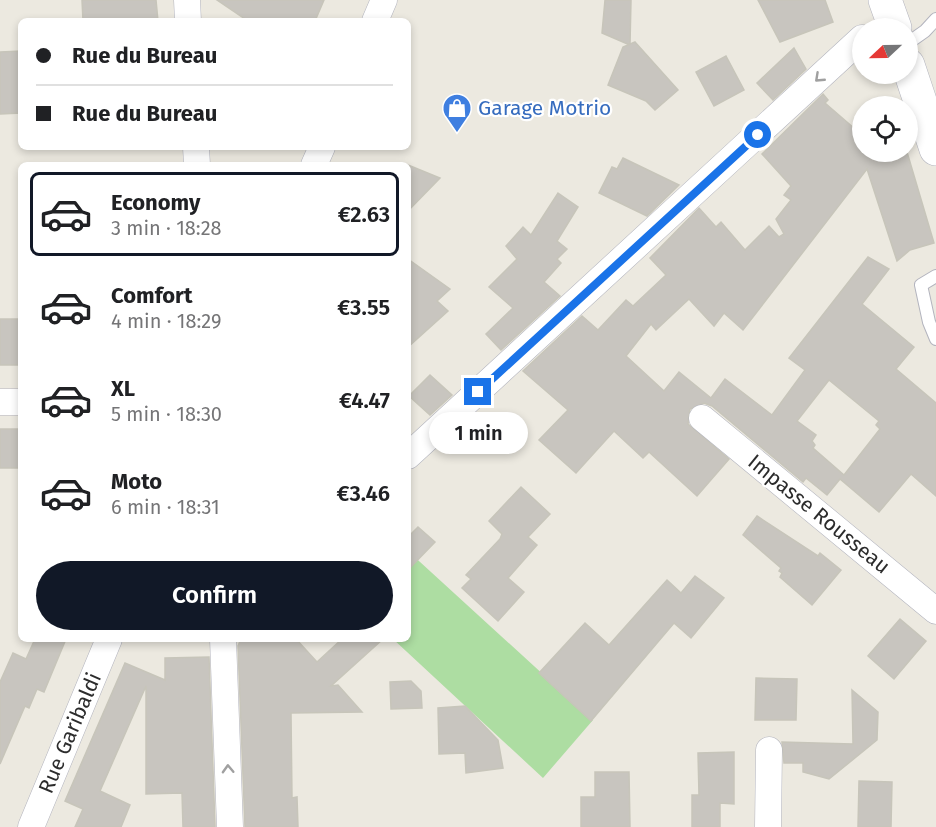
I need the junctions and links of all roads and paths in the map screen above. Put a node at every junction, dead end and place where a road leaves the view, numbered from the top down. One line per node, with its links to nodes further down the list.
1 (187, 0): 3 (street)
2 (384, 0): 4 (street)
3 (188, 18)
4 (376, 18)
5 (936, 19): 6 (lane)
6 (918, 36)
7 (852, 47): 15 (street, one-way to 15)
8 (914, 84): 9 (main road)
9 (936, 149)
10 (936, 276): 11 (lane)
11 (936, 339)
12 (0, 402): 13 (street)
13 (18, 402)
14 (702, 418): 16 (street, Impasse Rousseau)
15 (411, 453)
16 (936, 610)
17 (109, 642): 20 (street, Rue Garibaldi)
18 (224, 642): 21 (street, one-way to 18)
19 (769, 750): 22 (street)
20 (31, 827)
21 (230, 827)
22 (768, 827)

